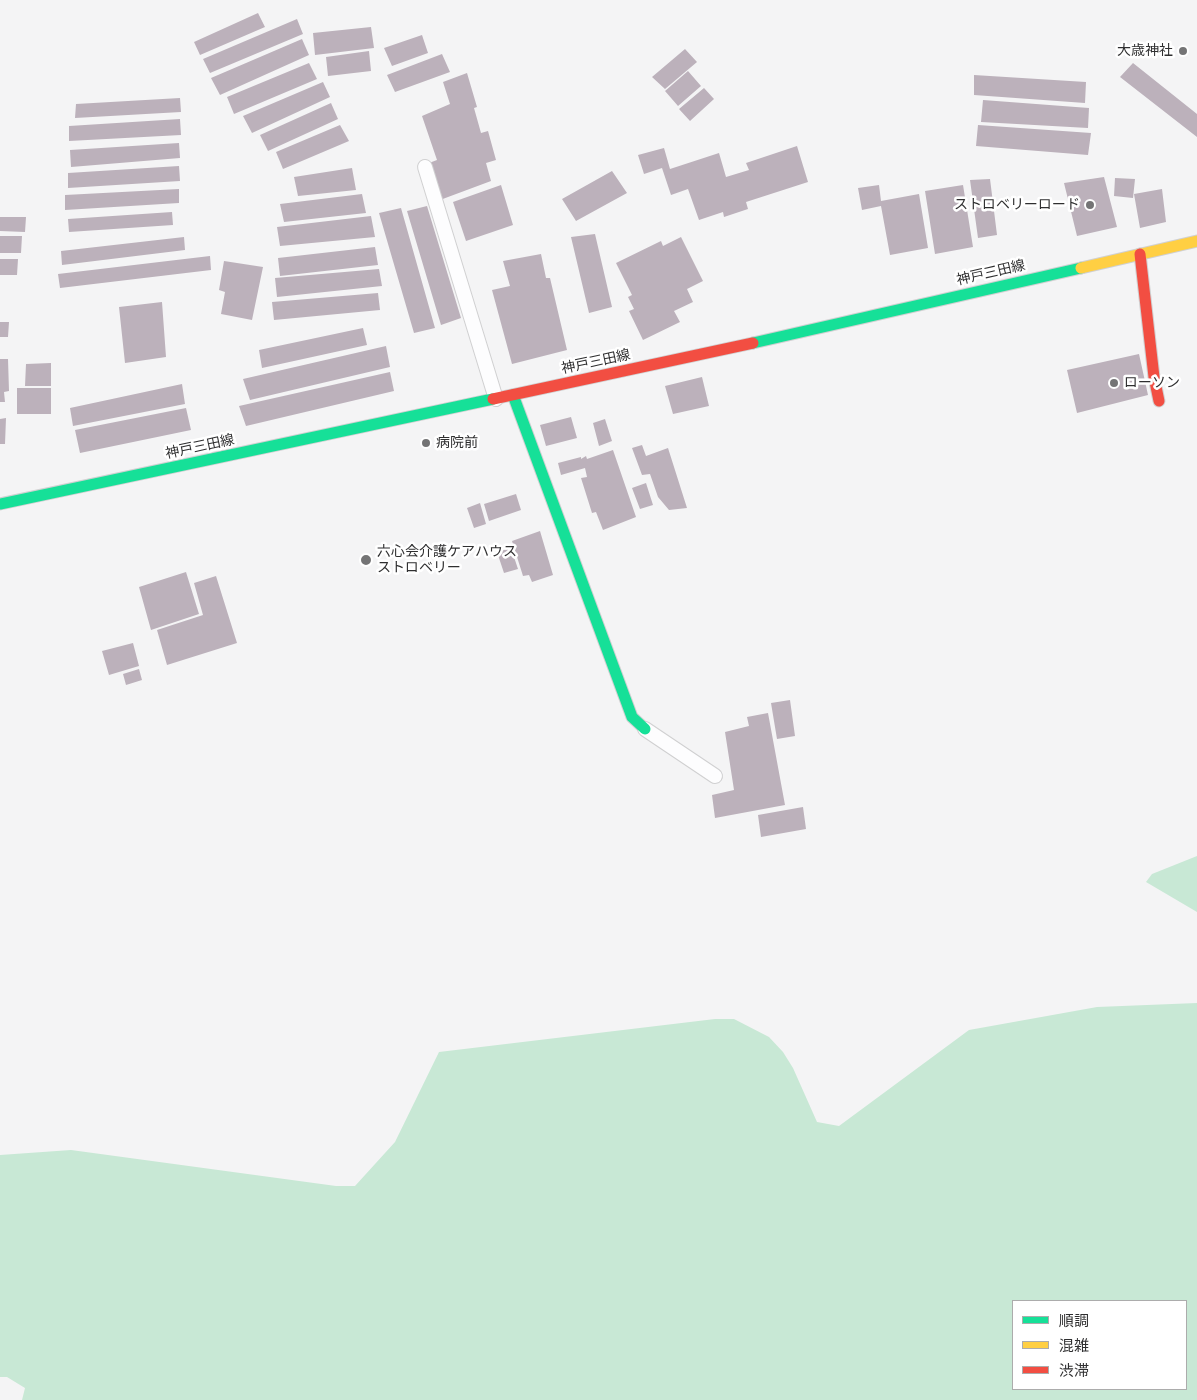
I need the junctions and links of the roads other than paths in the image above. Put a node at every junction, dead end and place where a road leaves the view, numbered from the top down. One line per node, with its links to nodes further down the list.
1 (425, 167): 5 (lane)
2 (1197, 241): 3 (main road, 神戸三田線)
3 (1140, 254): 4 (main road, 神戸三田線); 6 (main road)
4 (513, 395): 5 (main road, 神戸三田線); 8 (main road)
5 (496, 399): 7 (main road, 神戸三田線)
6 (1159, 401)
7 (0, 504)
8 (645, 729): 9 (lane)
9 (715, 776)

